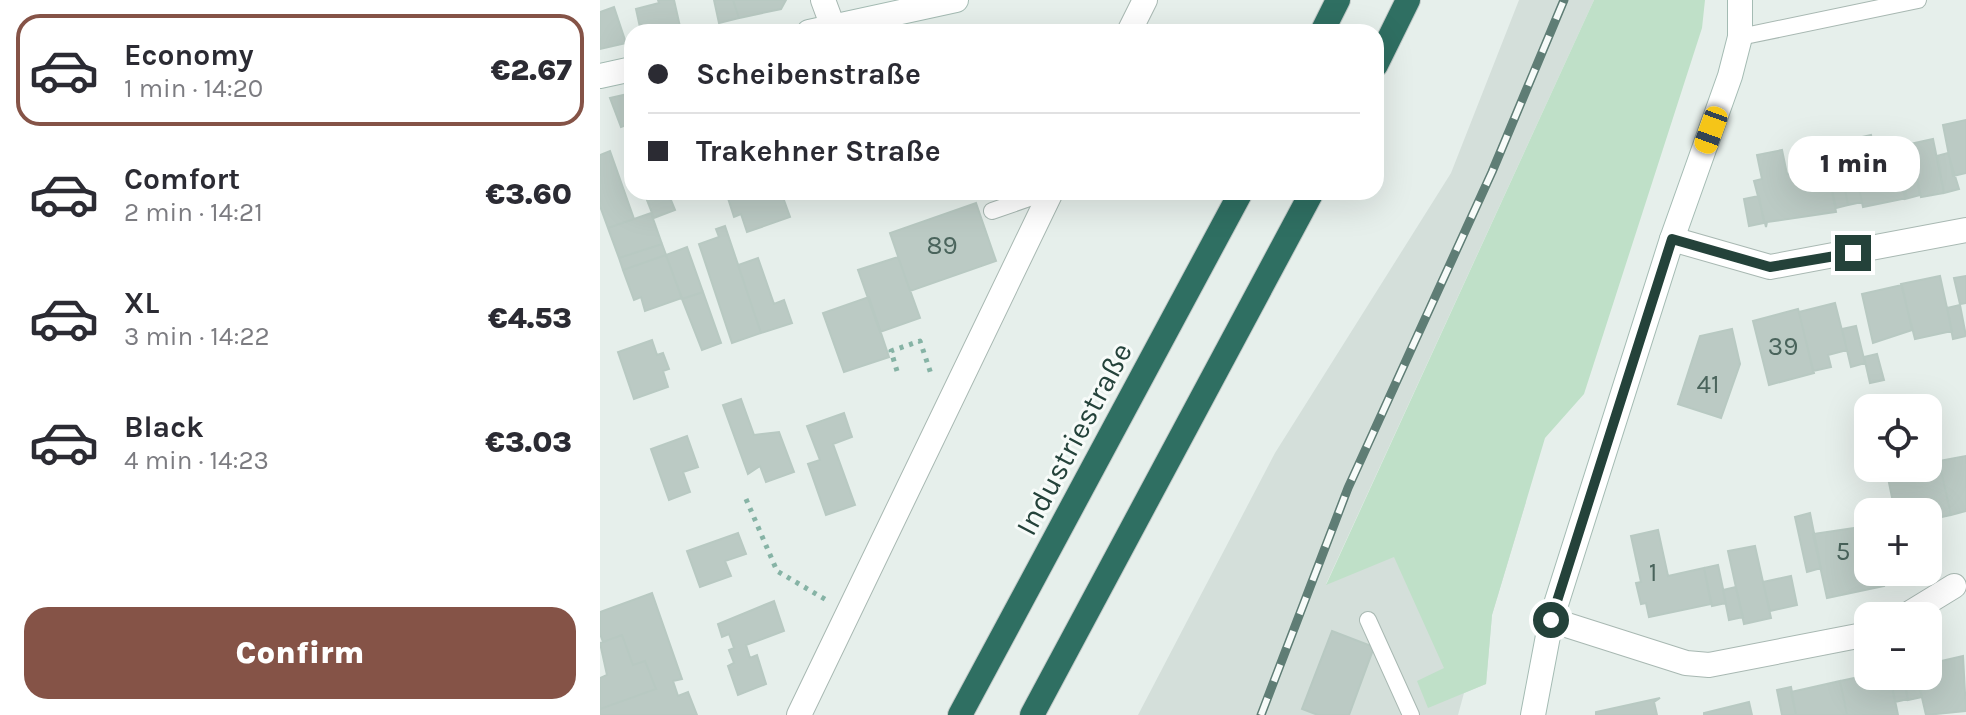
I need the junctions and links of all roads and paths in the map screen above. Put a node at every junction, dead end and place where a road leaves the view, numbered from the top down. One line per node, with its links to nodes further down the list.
1 (823, 0): 8 (street)
2 (956, 0): 9 (street)
3 (1145, 0): 10 (street)
4 (1338, 0): 11 (highway)
5 (1408, 0): 13 (highway)
6 (1740, 0): 12 (street)
7 (1918, 0): 12 (lane)
8 (821, 24)
9 (848, 24)
10 (1133, 24)
11 (1326, 24)
12 (1740, 37): 22 (street)
13 (1384, 49)
14 (624, 71): 15 (street)
15 (600, 76)
16 (1024, 200): 20 (lane)
17 (1047, 200): 24 (street)
18 (1237, 200): 33 (highway, Industriestraße)
19 (1308, 200): 34 (highway)
20 (992, 211)
21 (1966, 230): 22 (street)
22 (1672, 239): 30 (street)
23 (897, 371): 24 (path)
24 (944, 412): 28 (street)
25 (746, 499): 28 (path)
26 (1954, 586): 27 (street)
27 (1928, 602)
28 (846, 612): 32 (street)
29 (1368, 620): 35 (lane)
30 (1551, 620): 31 (street); 36 (street)
31 (1854, 637)
32 (799, 715)
33 (960, 715)
34 (1032, 715)
35 (1411, 715)
36 (1533, 715)

